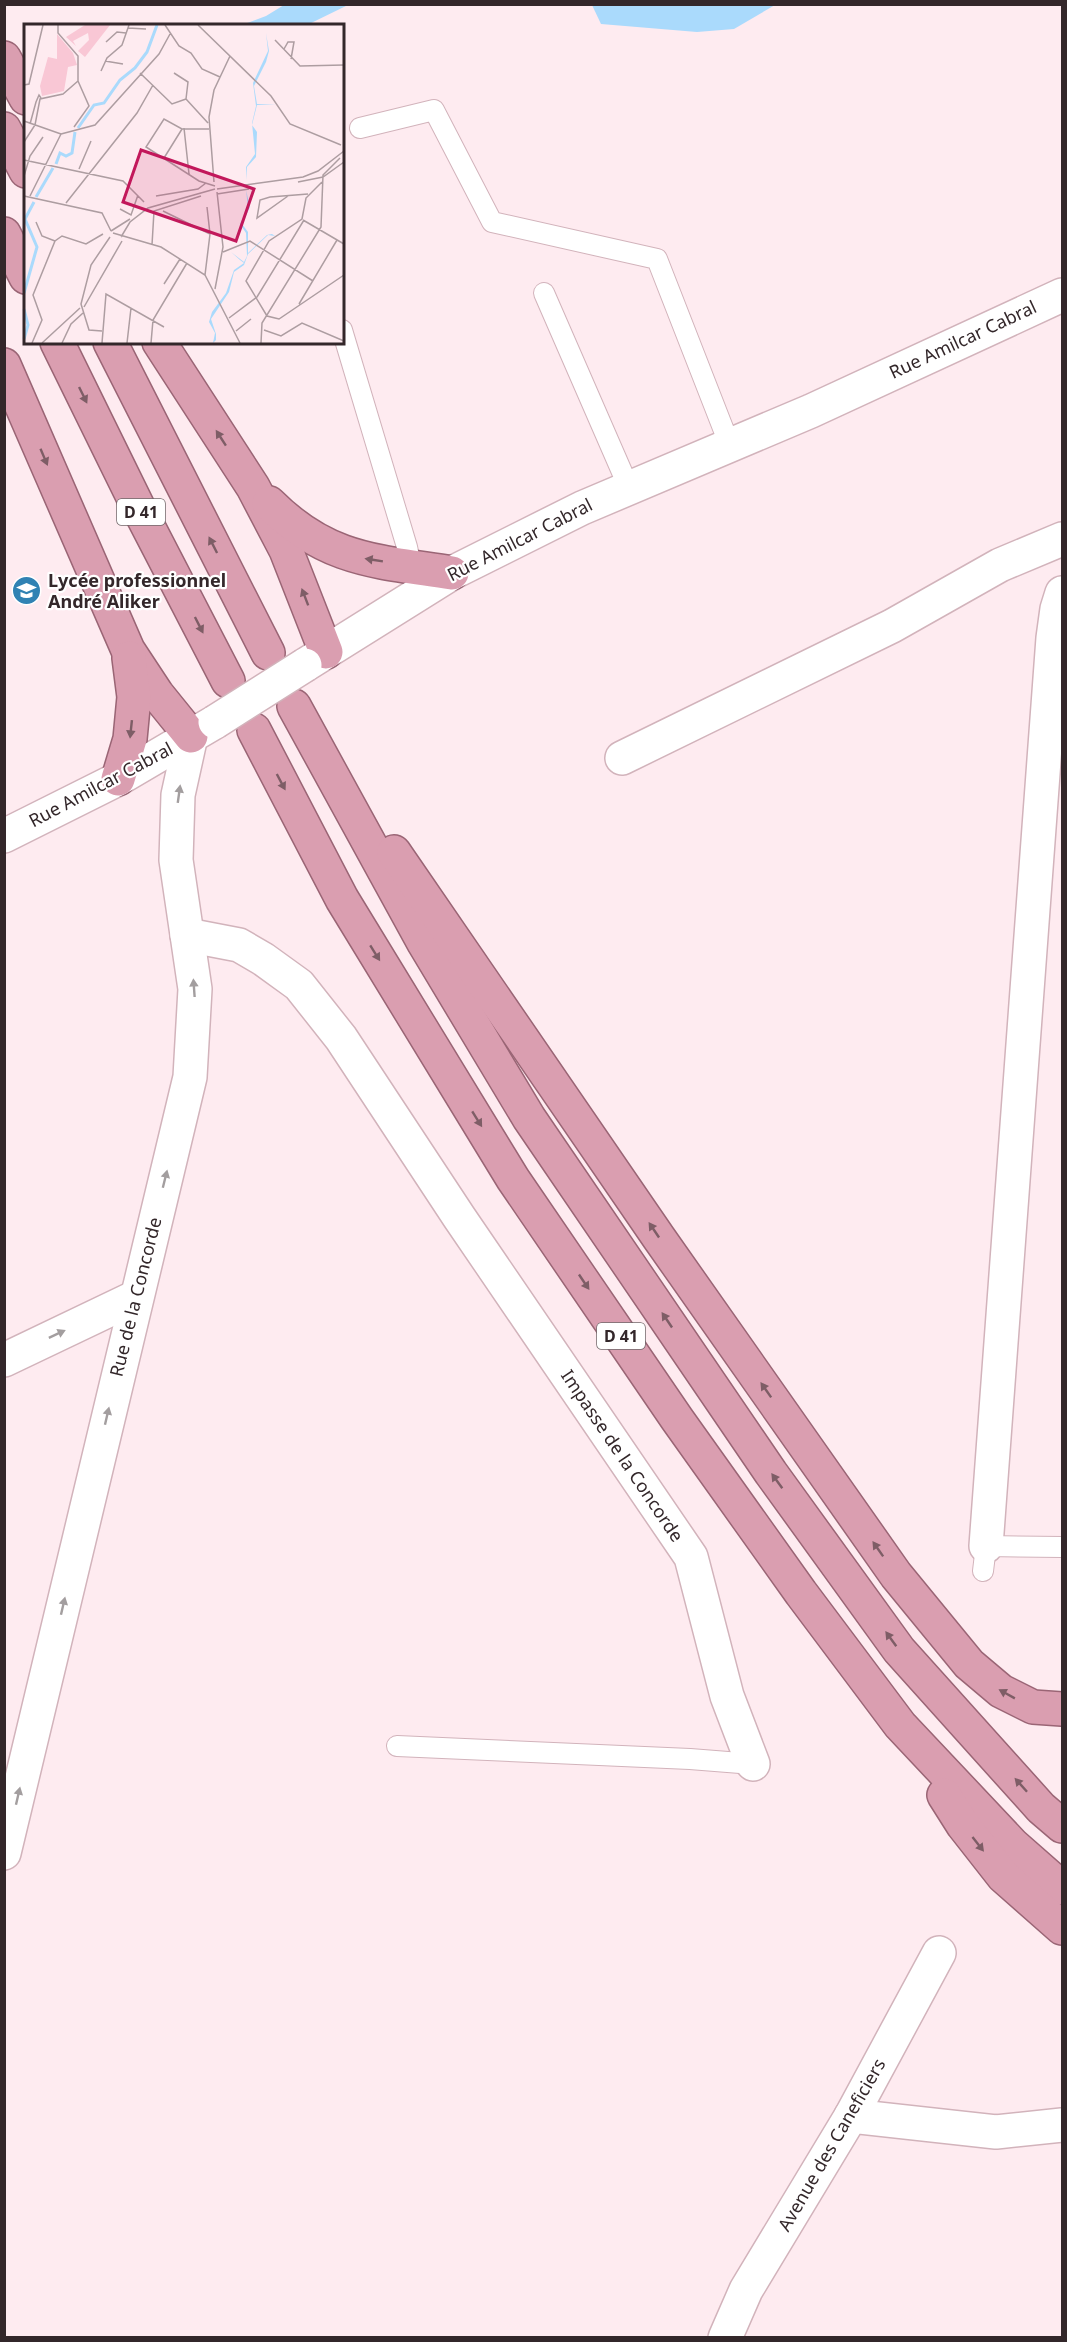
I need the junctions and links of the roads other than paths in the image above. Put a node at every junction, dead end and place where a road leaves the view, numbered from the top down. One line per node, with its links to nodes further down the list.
1 (4, 58): 2 (highway)
2 (24, 94)
3 (360, 128): 15 (lane)
4 (4, 129): 5 (highway)
5 (24, 167)
6 (4, 234): 7 (highway)
7 (24, 273)
8 (544, 292): 17 (lane)
9 (1062, 295): 15 (street, Rue Amilcar Cabral)
10 (344, 337): 19 (lane)
11 (58, 344): 25 (highway, D 41, one-way to 25)
12 (111, 344): 23 (highway, D 41, one-way to 12)
13 (160, 344): 16 (highway, one-way to 13)
14 (4, 365): 22 (highway, one-way to 22)
15 (730, 446): 17 (street, Rue Amilcar Cabral)
16 (253, 487): 19 (highway, one-way to 16); 24 (highway, one-way to 16)
17 (629, 488): 20 (street, Rue Amilcar Cabral)
18 (1062, 539): 28 (street)
19 (411, 566): 20 (highway)
20 (452, 573): 24 (street, Rue Amilcar Cabral)
21 (1062, 593): 35 (street)
22 (128, 650): 26 (highway); 29 (highway, one-way to 29)
23 (268, 653)
24 (316, 659): 26 (street, Rue Amilcar Cabral, bridge)
25 (228, 681)
26 (203, 729): 29 (street, Rue Amilcar Cabral); 31 (street, Rue de la Concorde, one-way to 26)
27 (254, 730): 37 (highway, D 41, one-way to 37)
28 (622, 758)
29 (118, 779): 30 (street, Rue Amilcar Cabral)
30 (4, 836)
31 (187, 934): 32 (street, Rue de la Concorde, one-way to 31); 39 (street, Impasse de la Concorde)
32 (136, 1297): 33 (street, one-way to 32); 41 (street, Rue de la Concorde, one-way to 32)
33 (4, 1359)
34 (1062, 1547): 35 (lane)
35 (984, 1558)
36 (1062, 1709): 40 (highway, D 41)
37 (900, 1725): 42 (highway, D 41); 43 (highway, one-way to 43)
38 (397, 1746): 39 (lane, Impasse de la Concorde)
39 (753, 1764)
40 (1062, 1826)
41 (4, 1853)
42 (1062, 1888)
43 (1062, 1928)
44 (939, 1953): 45 (street, Avenue des Caneficiers)
45 (851, 2116): 46 (street); 47 (street, Avenue des Caneficiers)
46 (1062, 2125)
47 (725, 2337)

